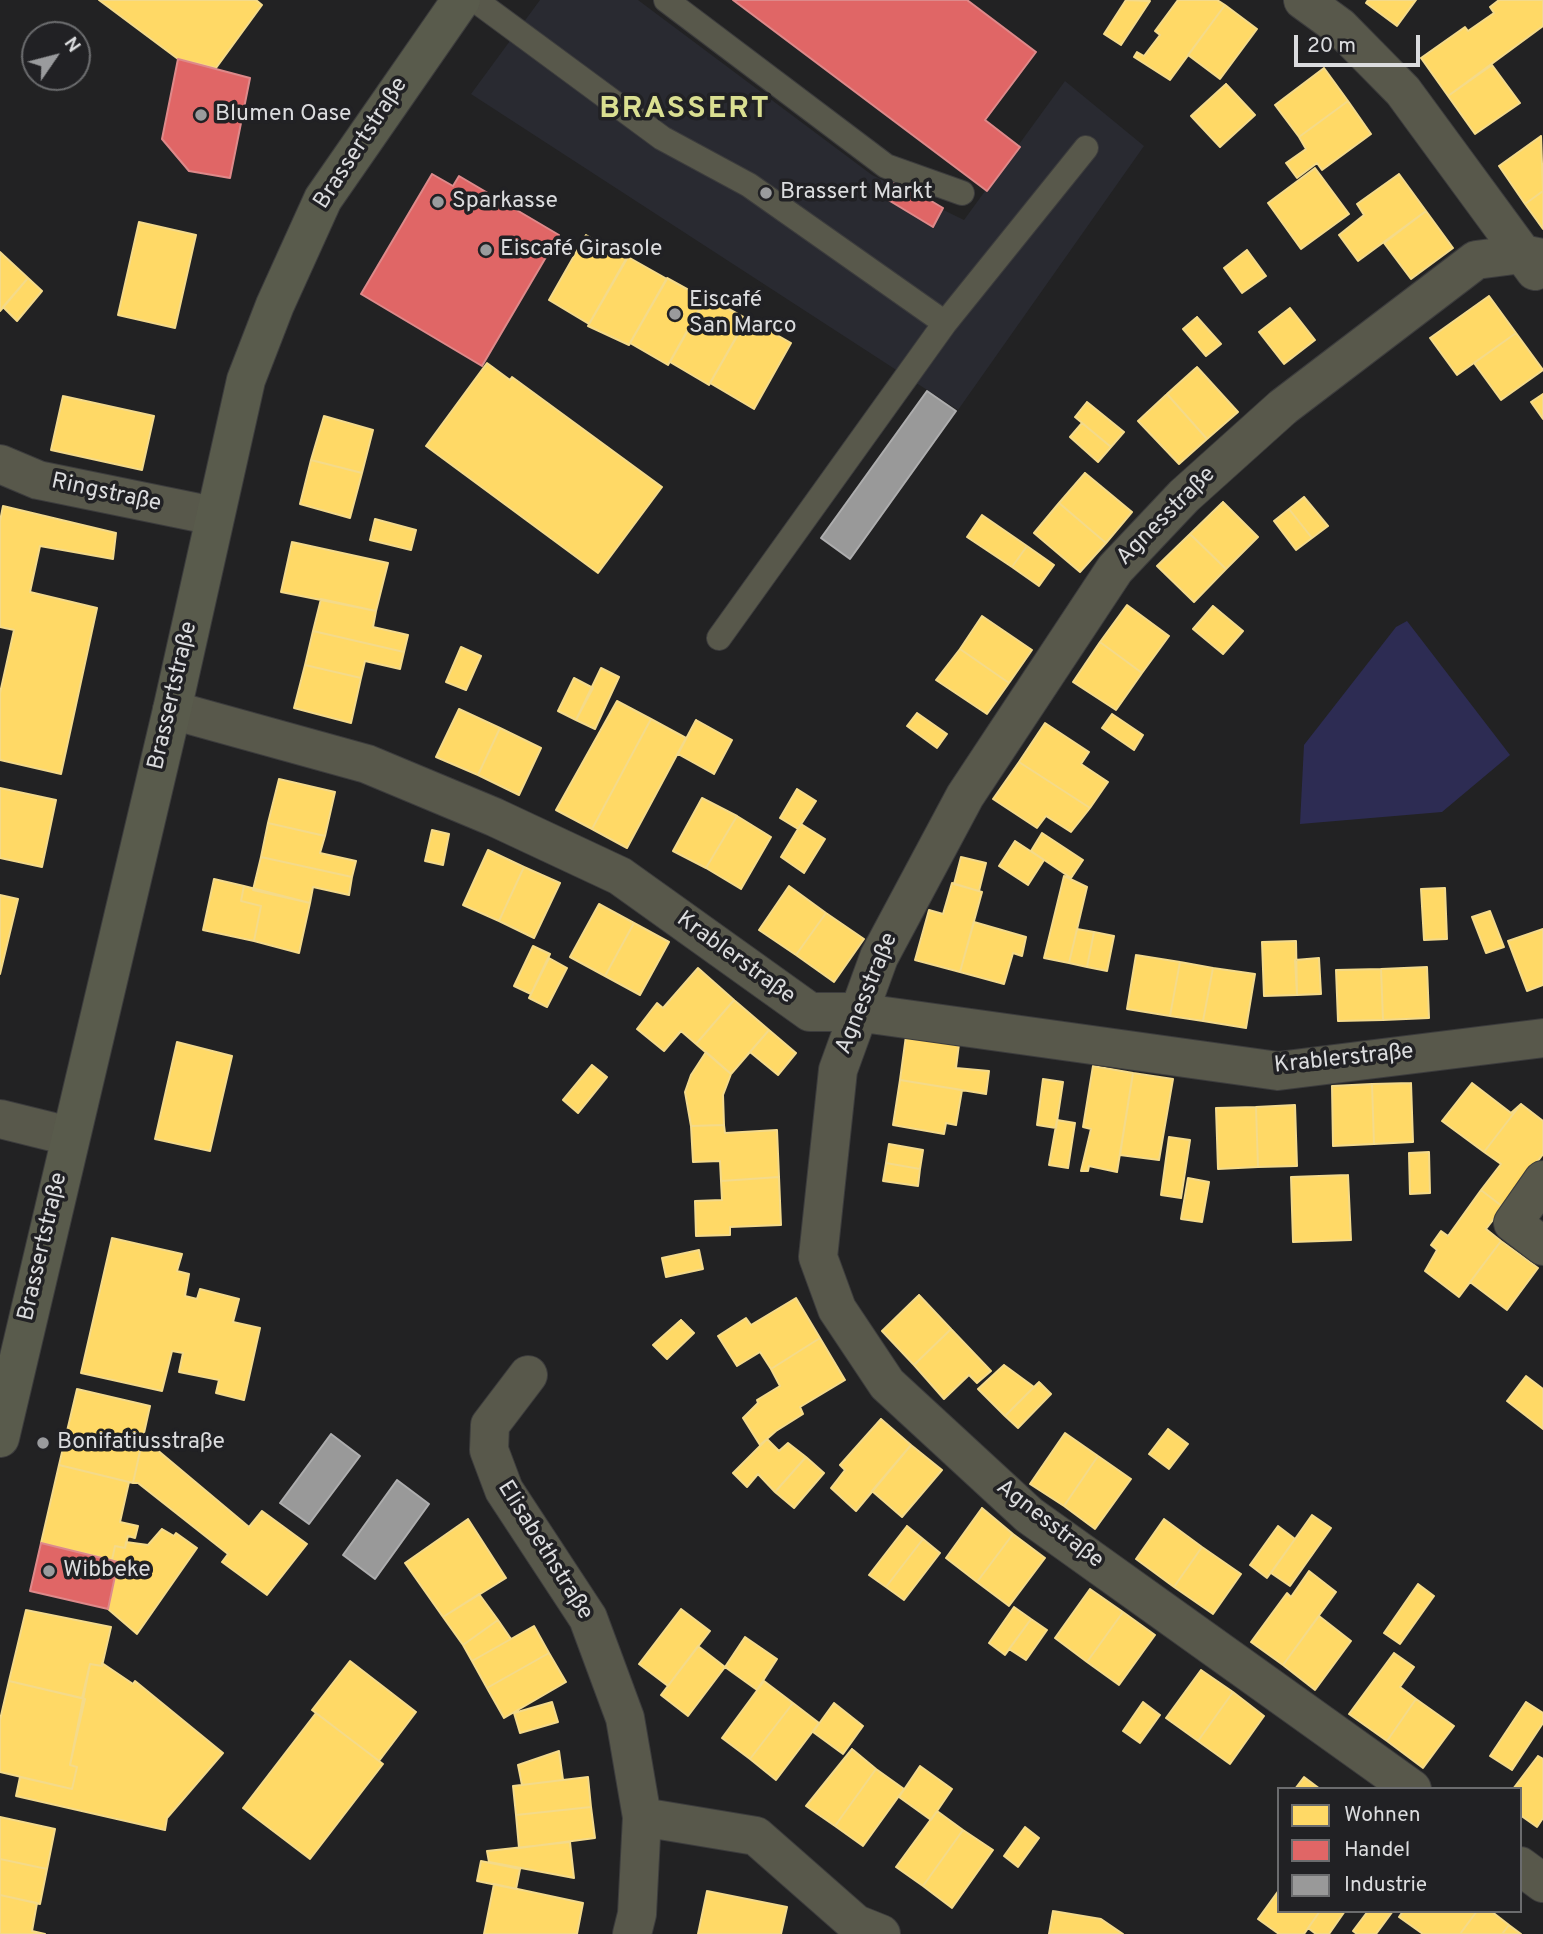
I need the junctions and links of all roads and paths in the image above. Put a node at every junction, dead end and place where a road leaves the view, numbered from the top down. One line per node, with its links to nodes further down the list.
1 (461, 0): 10 (main road, Brassertstraße)
2 (475, 0): 8 (lane)
3 (666, 0): 6 (lane)
4 (1303, 0): 7 (street)
5 (1086, 148): 8 (lane)
6 (962, 193)
7 (1536, 265): 13 (street, Agnesstraße)
8 (945, 323): 11 (lane)
9 (0, 464): 10 (street, Ringstraße)
10 (214, 516): 12 (main road, Brassertstraße)
11 (719, 638)
12 (172, 710): 13 (street, Krablerstraße); 16 (main road, Brassertstraße)
13 (856, 1012): 14 (street, Krablerstraße); 21 (street, Agnesstraße)
14 (1543, 1038)
15 (0, 1119): 16 (street)
16 (69, 1136): 20 (main road, Brassertstraße)
17 (1543, 1180): 18 (street)
18 (1543, 1246)
19 (528, 1375): 22 (street, Elisabethstraße)
20 (0, 1438)
21 (1409, 1787)
22 (642, 1817): 25 (street, Elisabethstraße); 26 (street)
23 (1522, 1867): 24 (street)
24 (1543, 1883)
25 (632, 1934)
26 (881, 1934)

